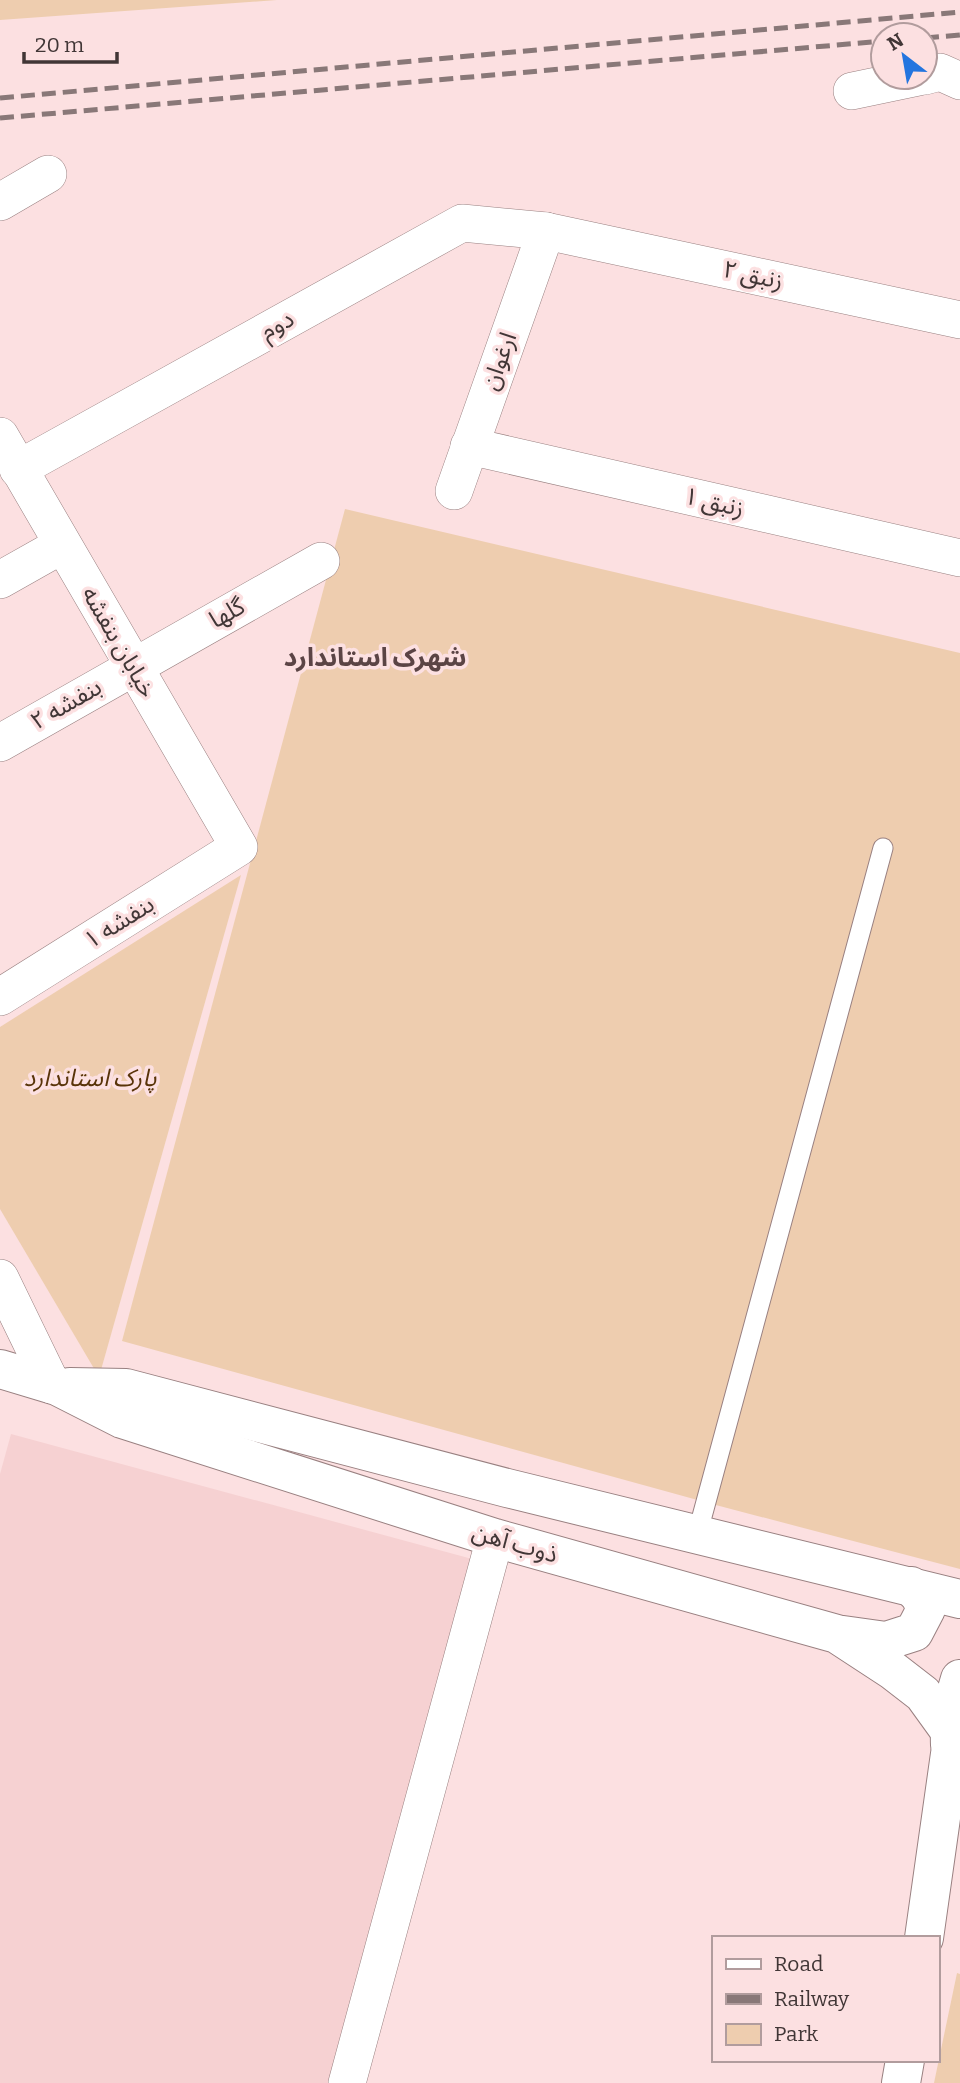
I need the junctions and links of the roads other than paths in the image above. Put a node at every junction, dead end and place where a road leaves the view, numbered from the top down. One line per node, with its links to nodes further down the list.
1 (939, 72): 2 (street)
2 (960, 80)
3 (869, 87): 4 (street)
4 (852, 91)
5 (48, 174): 6 (street)
6 (0, 202)
7 (546, 231): 8 (street, زنبق ۲); 10 (street, ارغوان); 11 (street, دوم)
8 (960, 320)
9 (0, 436): 11 (street, خیابان بنفشه)
10 (468, 446): 12 (street, ارغوان); 14 (street, زنبق ۱)
11 (18, 468): 13 (street, خیابان بنفشه)
12 (454, 491)
13 (62, 545): 16 (street); 17 (street, خیابان بنفشه)
14 (960, 558)
15 (321, 561): 17 (street, گلها)
16 (0, 580)
17 (133, 666): 18 (street, بنفشه ۲); 19 (street, خیابان بنفشه)
18 (0, 743)
19 (239, 847): 21 (street, بنفشه ۱)
20 (883, 848): 25 (lane)
21 (0, 997)
22 (0, 1278): 24 (street)
23 (0, 1369): 24 (main road, ذوب آهن)
24 (55, 1386): 25 (main road, ذوب آهن); 26 (main road, ذوب آهن)
25 (697, 1535): 27 (main road, ذوب آهن)
26 (495, 1538): 29 (main road, ذوب آهن); 35 (street)
27 (911, 1586): 28 (main road, ذوب آهن); 29 (main road)
28 (960, 1599)
29 (837, 1634): 31 (main road, ذوب آهن)
30 (960, 1679): 31 (main road)
31 (950, 1742): 32 (main road); 33 (main road)
32 (960, 1839)
33 (924, 1936)
34 (905, 2062): 36 (main road)
35 (346, 2083)
36 (901, 2083)

